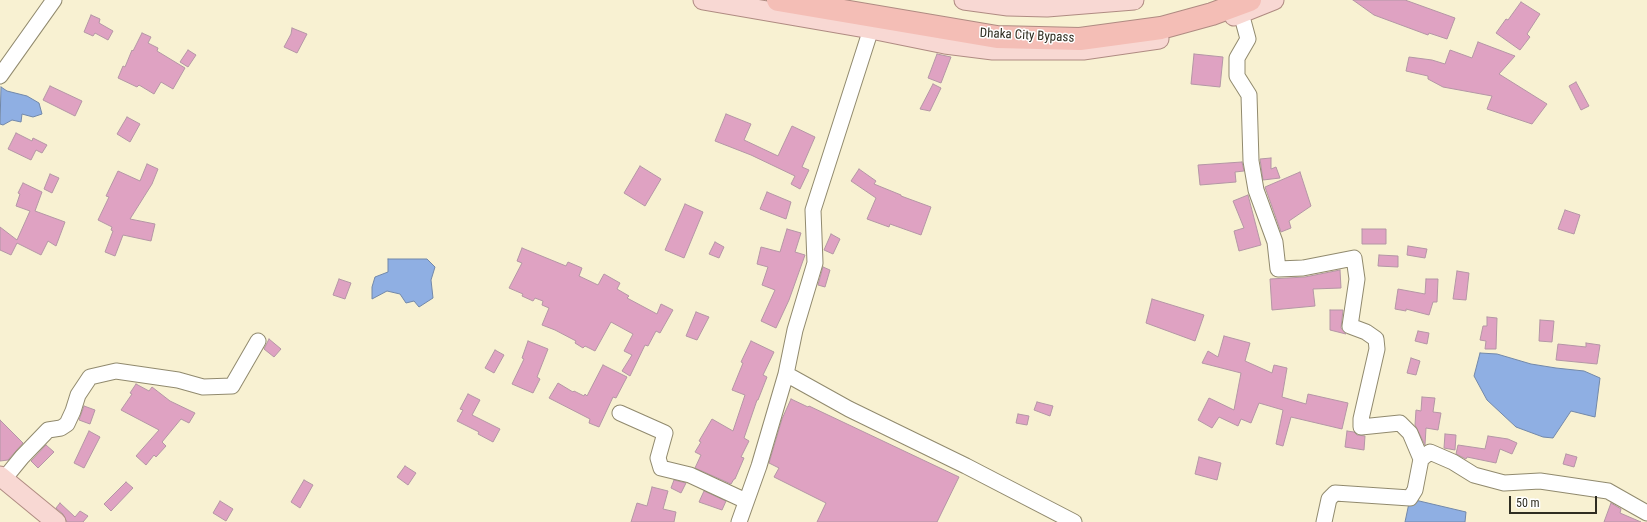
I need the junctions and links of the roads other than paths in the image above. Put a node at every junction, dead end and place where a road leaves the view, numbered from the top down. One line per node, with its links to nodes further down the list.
1 (54, 0): 11 (street)
2 (703, 0): 10 (main road)
3 (778, 0): 9 (highway, Dhaka City Bypass)
4 (854, 0): 7 (highway, Dhaka City Bypass)
5 (964, 0): 6 (main road)
6 (1134, 0)
7 (1207, 0)
8 (1274, 0): 9 (main road)
9 (1246, 7): 10 (main road); 15 (street)
10 (872, 29): 13 (street)
11 (0, 76)
12 (258, 341): 16 (street)
13 (786, 374): 17 (street); 21 (street)
14 (620, 413): 17 (street)
15 (1421, 459): 18 (street); 22 (street)
16 (2, 477): 19 (main road)
17 (746, 501): 20 (street)
18 (1647, 513)
19 (56, 522)
20 (739, 522)
21 (1074, 522)
22 (1324, 522)

